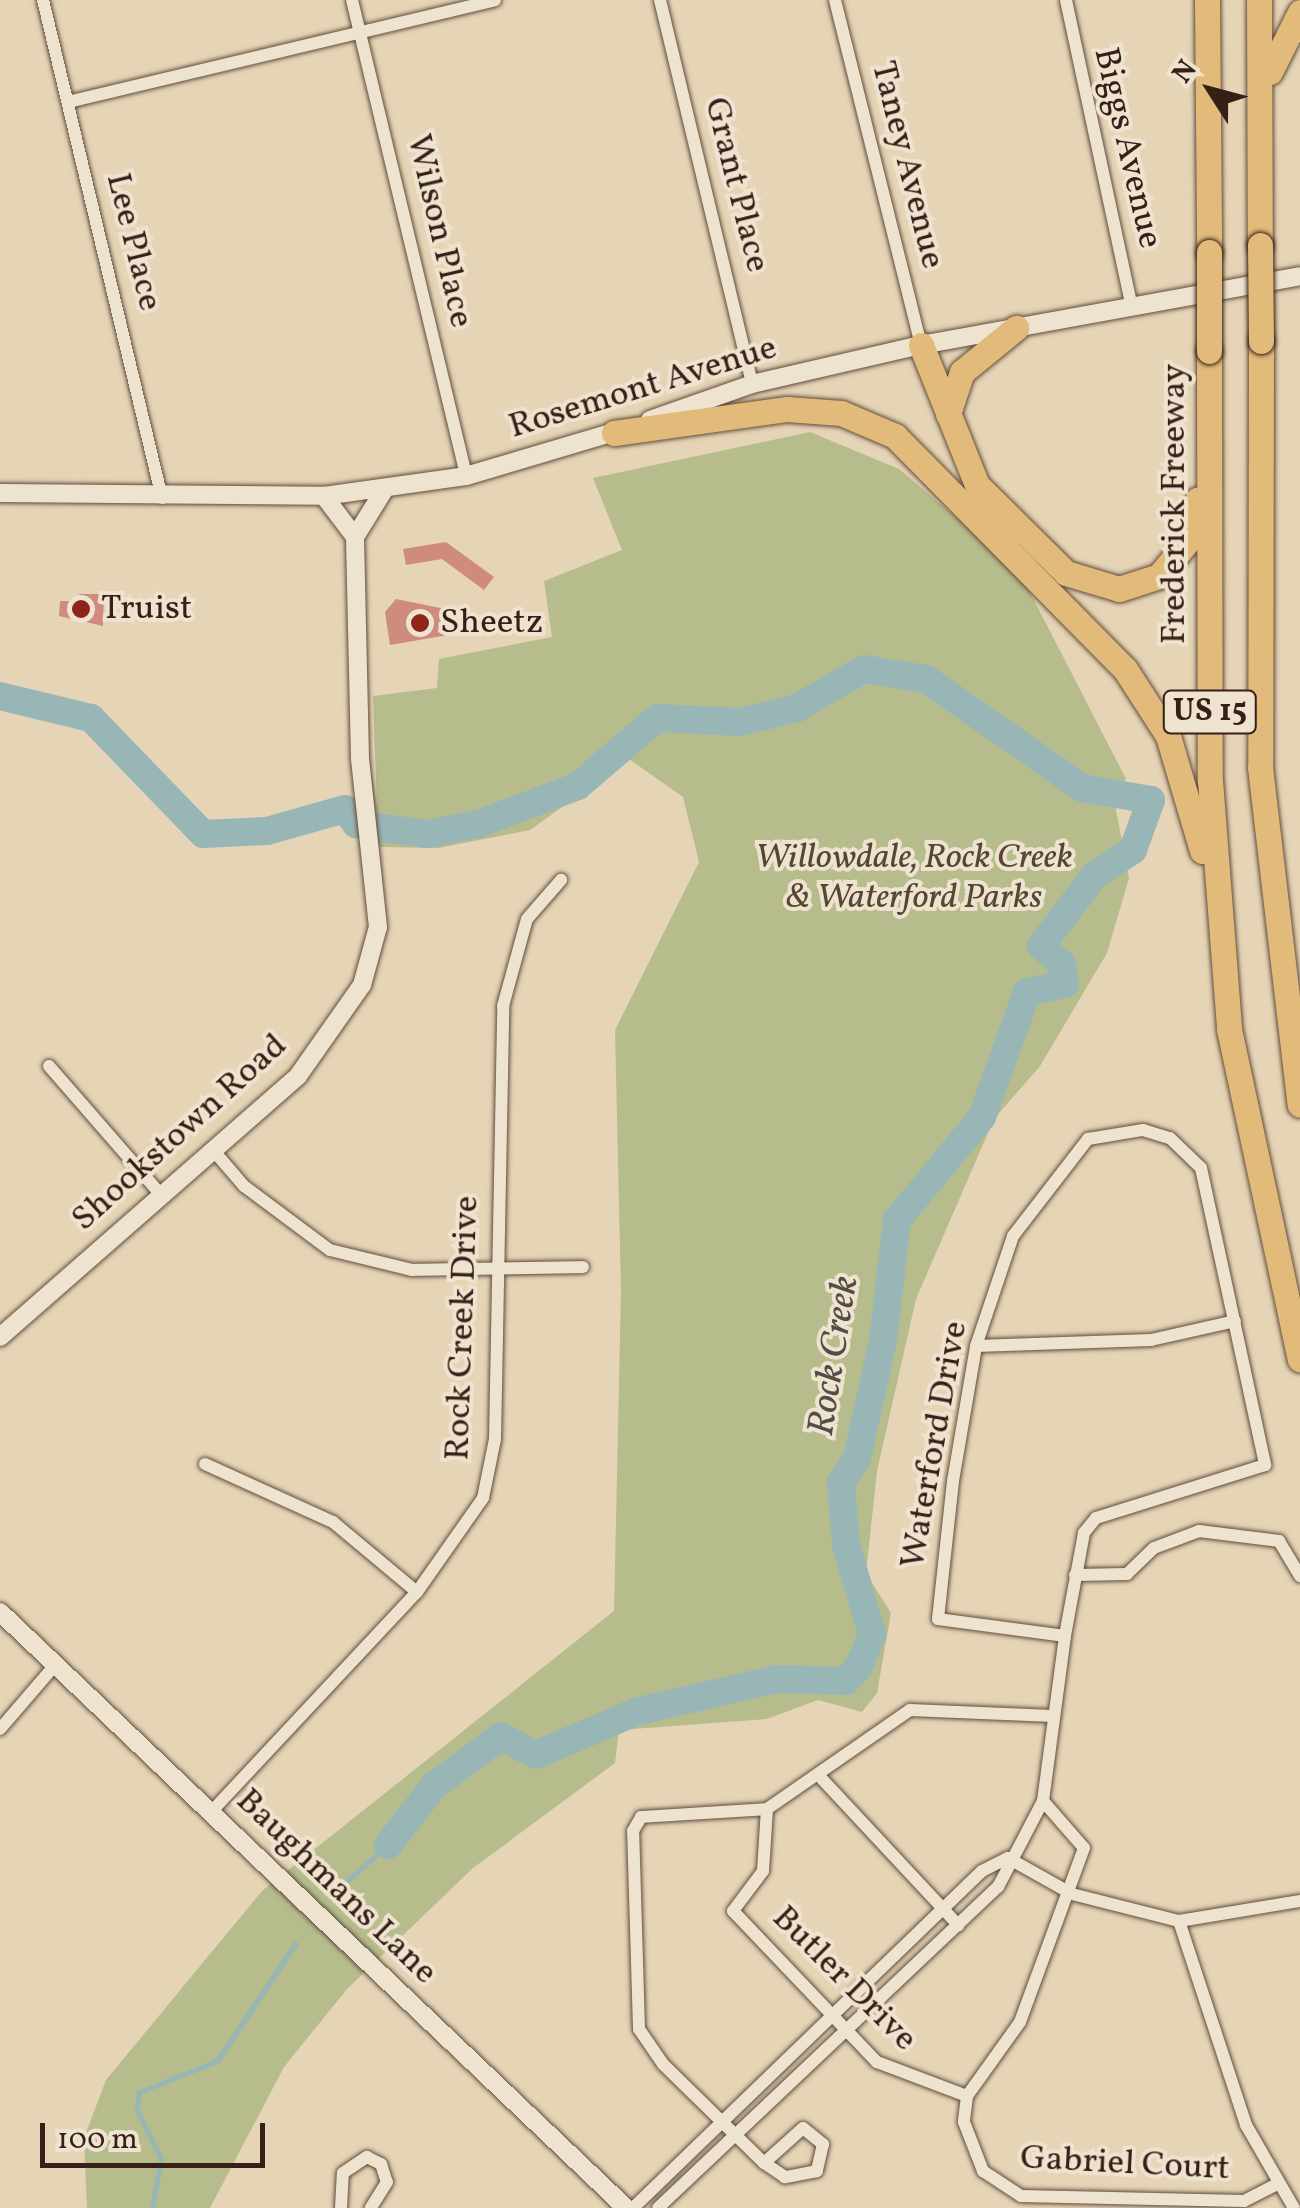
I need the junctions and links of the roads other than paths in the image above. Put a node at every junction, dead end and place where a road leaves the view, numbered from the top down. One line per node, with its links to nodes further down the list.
1 (43, 0): 11 (street, Lee Place)
2 (352, 0): 10 (street, Wilson Place)
3 (495, 0): 10 (street)
4 (660, 0): 17 (street, Grant Place)
5 (835, 0): 16 (street, Taney Avenue)
6 (1066, 0): 14 (street, Biggs Avenue)
7 (1206, 0): 18 (highway, Frederick Freeway / US 15, bridge)
8 (1259, 0): 12 (highway, US 15)
9 (1300, 12): 12 (highway)
10 (359, 33): 11 (street); 21 (street, Wilson Place)
11 (68, 102): 25 (street, Lee Place)
12 (1261, 122): 31 (highway, US 15, bridge)
13 (1300, 276): 14 (main road, Rosemont Avenue)
14 (1132, 310): 15 (main road, Rosemont Avenue)
15 (1016, 328): 16 (main road, Rosemont Avenue); 19 (highway)
16 (922, 344): 17 (main road, Rosemont Avenue); 19 (highway); 26 (highway)
17 (752, 384): 20 (main road, Rosemont Avenue)
18 (1210, 394): 19 (highway); 29 (highway, Frederick Freeway / US 15)
19 (947, 424)
20 (614, 433): 21 (main road, Rosemont Avenue); 26 (highway)
21 (466, 476): 22 (main road, Rosemont Avenue)
22 (384, 490): 24 (main road, Rosemont Avenue); 27 (main road)
23 (0, 493): 25 (main road, Rosemont Avenue)
24 (324, 496): 25 (main road, Rosemont Avenue); 27 (main road)
25 (162, 498)
26 (976, 513): 29 (highway)
27 (356, 537): 32 (main road, Shookstown Road)
28 (561, 880): 35 (street, Rock Creek Drive)
29 (1230, 1029): 39 (highway, Frederick Freeway / US 15)
30 (49, 1066): 33 (street)
31 (1300, 1105)
32 (213, 1150): 33 (main road, Shookstown Road); 35 (street)
33 (161, 1195): 37 (main road, Shookstown Road)
34 (583, 1267): 35 (street)
35 (496, 1268): 43 (street, Rock Creek Drive)
36 (1235, 1321): 38 (street); 38 (street, Waterford Drive); 41 (street, Waterford Drive)
37 (0, 1337)
38 (976, 1346): 45 (street, Waterford Drive)
39 (1300, 1360)
40 (205, 1464): 43 (street)
41 (1074, 1574): 42 (street); 45 (street, Waterford Drive)
42 (1300, 1576)
43 (417, 1592): 52 (street, Rock Creek Drive)
44 (0, 1612): 46 (main road, Baughmans Lane)
45 (1065, 1636): 47 (street, Waterford Drive)
46 (56, 1664): 48 (street); 52 (main road, Baughmans Lane)
47 (1053, 1716): 49 (street); 50 (street, Waterford Drive)
48 (0, 1728)
49 (822, 1779): 51 (street); 56 (street)
50 (1044, 1801): 53 (street, Waterford Drive); 54 (street)
51 (766, 1809): 59 (street, Butler Drive); 62 (street)
52 (212, 1812): 68 (main road, Baughmans Lane)
53 (1008, 1858): 54 (street); 56 (street, Waterford Drive); 58 (street, Waterford Drive)
54 (1072, 1894): 57 (street); 61 (street)
55 (1300, 1901): 57 (street)
56 (944, 1910): 58 (street); 59 (street, Waterford Drive)
57 (1179, 1921): 65 (street)
58 (958, 1925): 60 (street, Waterford Drive)
59 (831, 2013): 60 (street, Butler Drive); 62 (street, Waterford Drive)
60 (843, 2028): 61 (street, Butler Drive); 63 (street, Waterford Drive)
61 (966, 2096): 65 (street, Gabriel Court)
62 (722, 2118): 63 (street); 68 (street, Waterford Drive)
63 (732, 2130): 64 (street); 69 (street, Waterford Drive)
64 (764, 2164): 64 (street)
65 (1276, 2185): 70 (street)
66 (341, 2208): 67 (street)
67 (371, 2208)
68 (629, 2208)
69 (658, 2208)
70 (1294, 2208)

